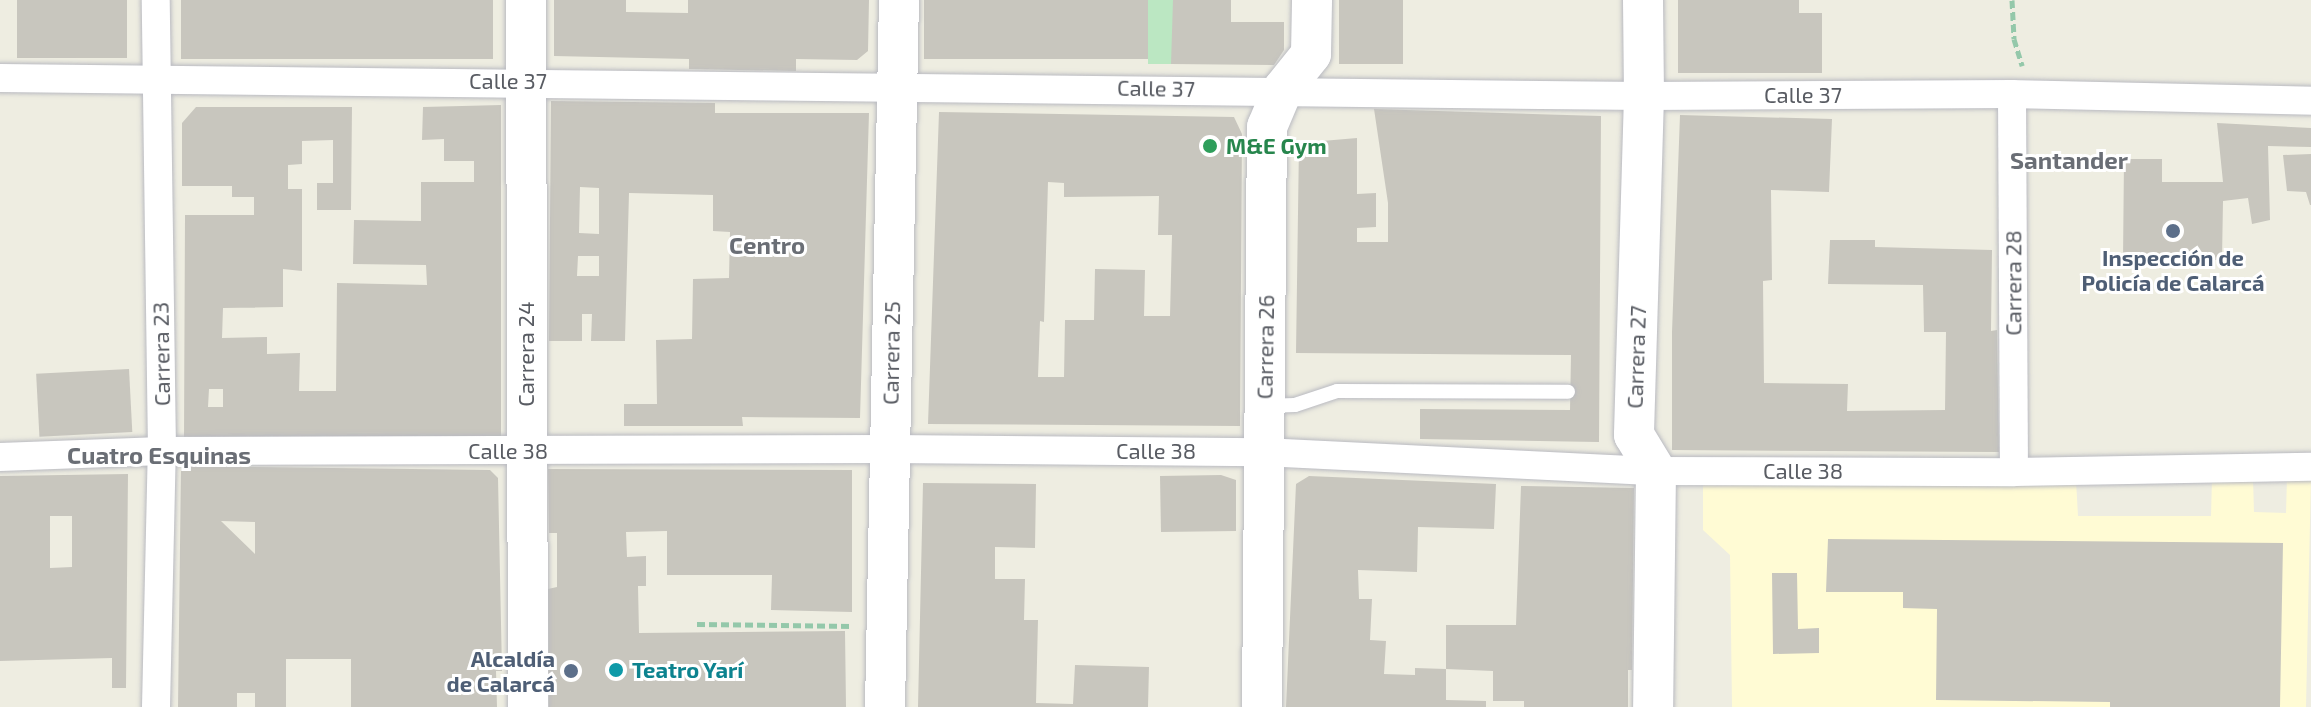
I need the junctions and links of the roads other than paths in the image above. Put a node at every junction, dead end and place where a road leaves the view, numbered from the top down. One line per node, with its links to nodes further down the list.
1 (156, 0): 7 (street, Carrera 23)
2 (526, 0): 8 (street, Carrera 24)
3 (899, 0): 9 (street, Carrera 25)
4 (1312, 0): 10 (street, Carrera 26)
5 (1643, 0): 12 (street, Carrera 27)
6 (0, 78): 7 (street, Calle 37)
7 (156, 79): 8 (street, Calle 37); 17 (street, Carrera 23)
8 (526, 82): 9 (street, Calle 37); 18 (street, Carrera 24)
9 (898, 85): 10 (street, Calle 37); 16 (street, Carrera 25)
10 (1283, 89): 12 (street, Calle 37); 15 (street, Carrera 26)
11 (2021, 94): 12 (street, Calle 37); 13 (street, Calle 37); 23 (street, Carrera 28)
12 (1644, 96): 22 (street, Carrera 27)
13 (2311, 101)
14 (1568, 392): 15 (lane)
15 (1265, 406): 19 (street, Carrera 26)
16 (889, 449): 18 (street, Calle 38); 19 (street, Calle 38); 27 (street, Carrera 25)
17 (162, 451): 18 (street, Calle 38); 20 (street, Calle 38); 25 (street, Carrera 23)
18 (525, 452): 26 (street, Carrera 24)
19 (1263, 452): 22 (street, Calle 38); 28 (street, Carrera 26)
20 (0, 457)
21 (2311, 467): 23 (street, Calle 38)
22 (1656, 471): 23 (street, Calle 38); 24 (street)
23 (2014, 472)
24 (1654, 705)
25 (156, 707)
26 (528, 707)
27 (885, 707)
28 (1262, 707)

